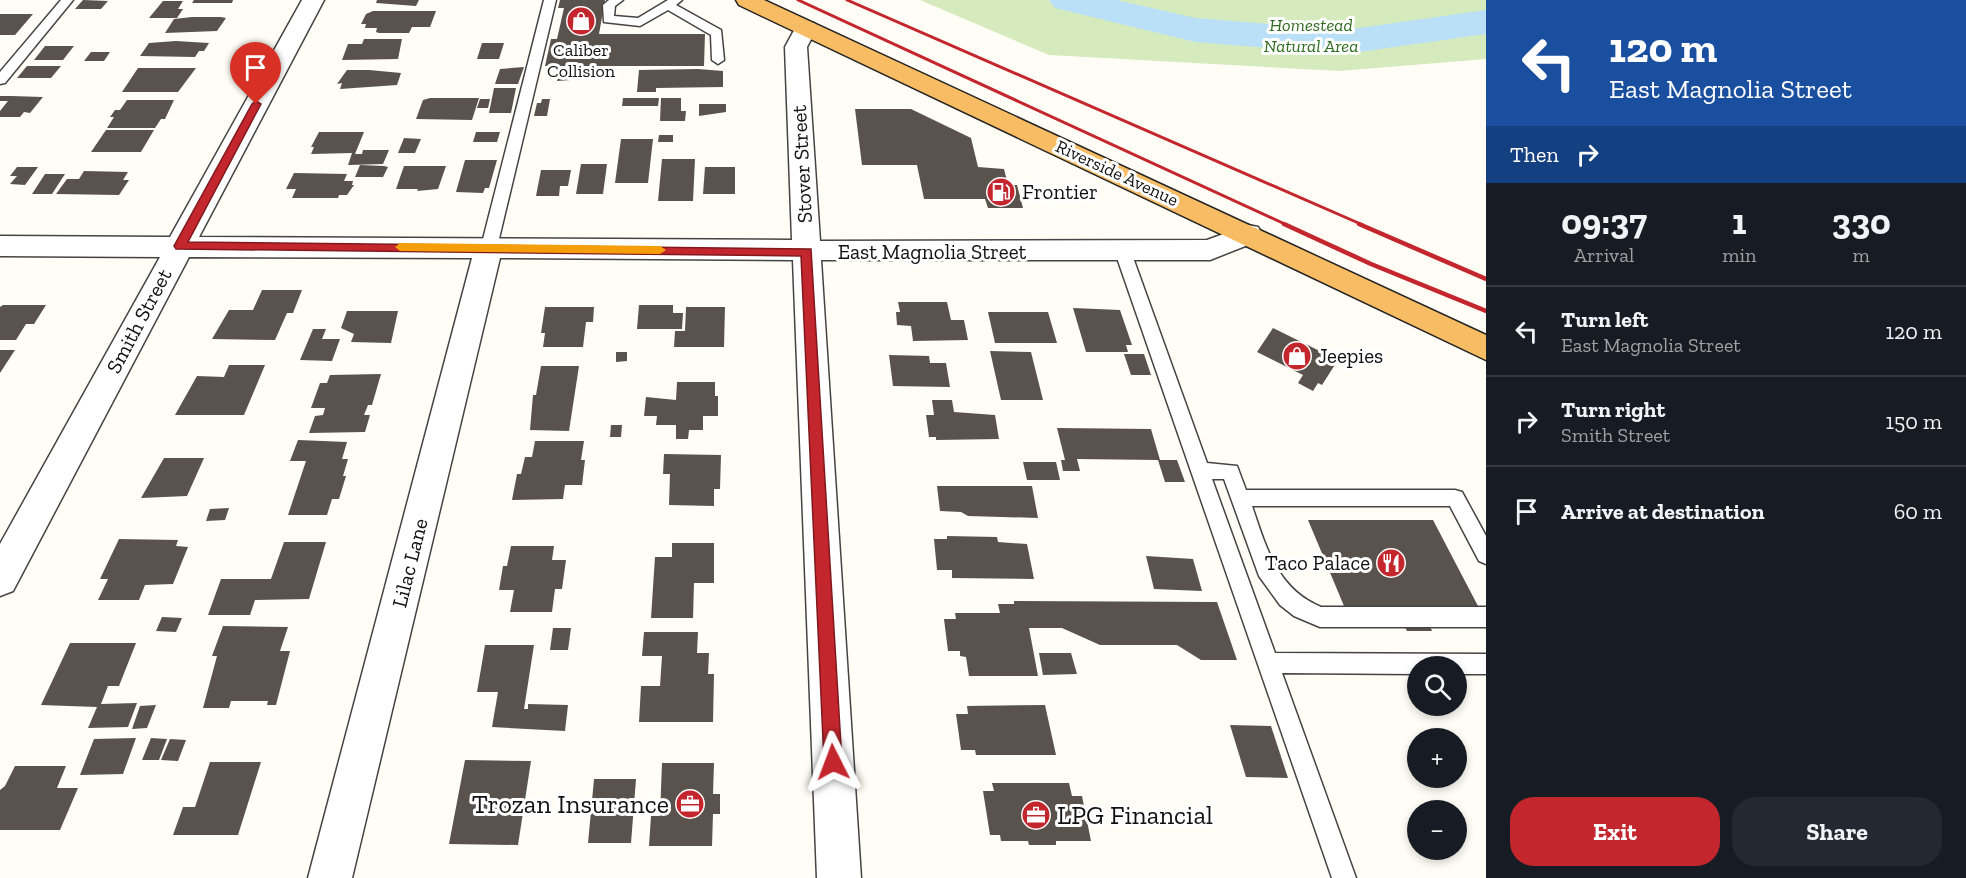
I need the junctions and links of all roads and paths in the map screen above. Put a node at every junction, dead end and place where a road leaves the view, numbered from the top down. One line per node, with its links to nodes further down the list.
1 (67, 0): 9 (lane)
2 (313, 0): 12 (street, Smith Street)
3 (550, 0): 13 (lane)
4 (617, 0): 6 (lane)
5 (747, 0): 7 (highway, Riverside Avenue)
6 (673, 3): 8 (lane)
7 (806, 28): 10 (highway, Riverside Avenue); 14 (street, Stover Street)
8 (718, 60)
9 (0, 80)
10 (1248, 234): 15 (street, East Magnolia Street); 16 (highway, Riverside Avenue)
11 (0, 246): 12 (street, East Magnolia Street)
12 (180, 246): 13 (street, East Magnolia Street); 20 (street, Smith Street)
13 (489, 247): 14 (street, East Magnolia Street); 24 (street, Lilac Lane)
14 (807, 252): 15 (street, East Magnolia Street); 25 (street, Stover Street)
15 (1123, 252): 17 (lane)
16 (1486, 348)
17 (1202, 471): 18 (lane); 22 (lane)
18 (1240, 498): 19 (lane); 21 (lane)
19 (1486, 555)
20 (0, 579)
21 (1486, 618)
22 (1269, 663): 23 (lane); 26 (lane)
23 (1486, 664)
24 (330, 878)
25 (839, 878)
26 (1344, 878)

